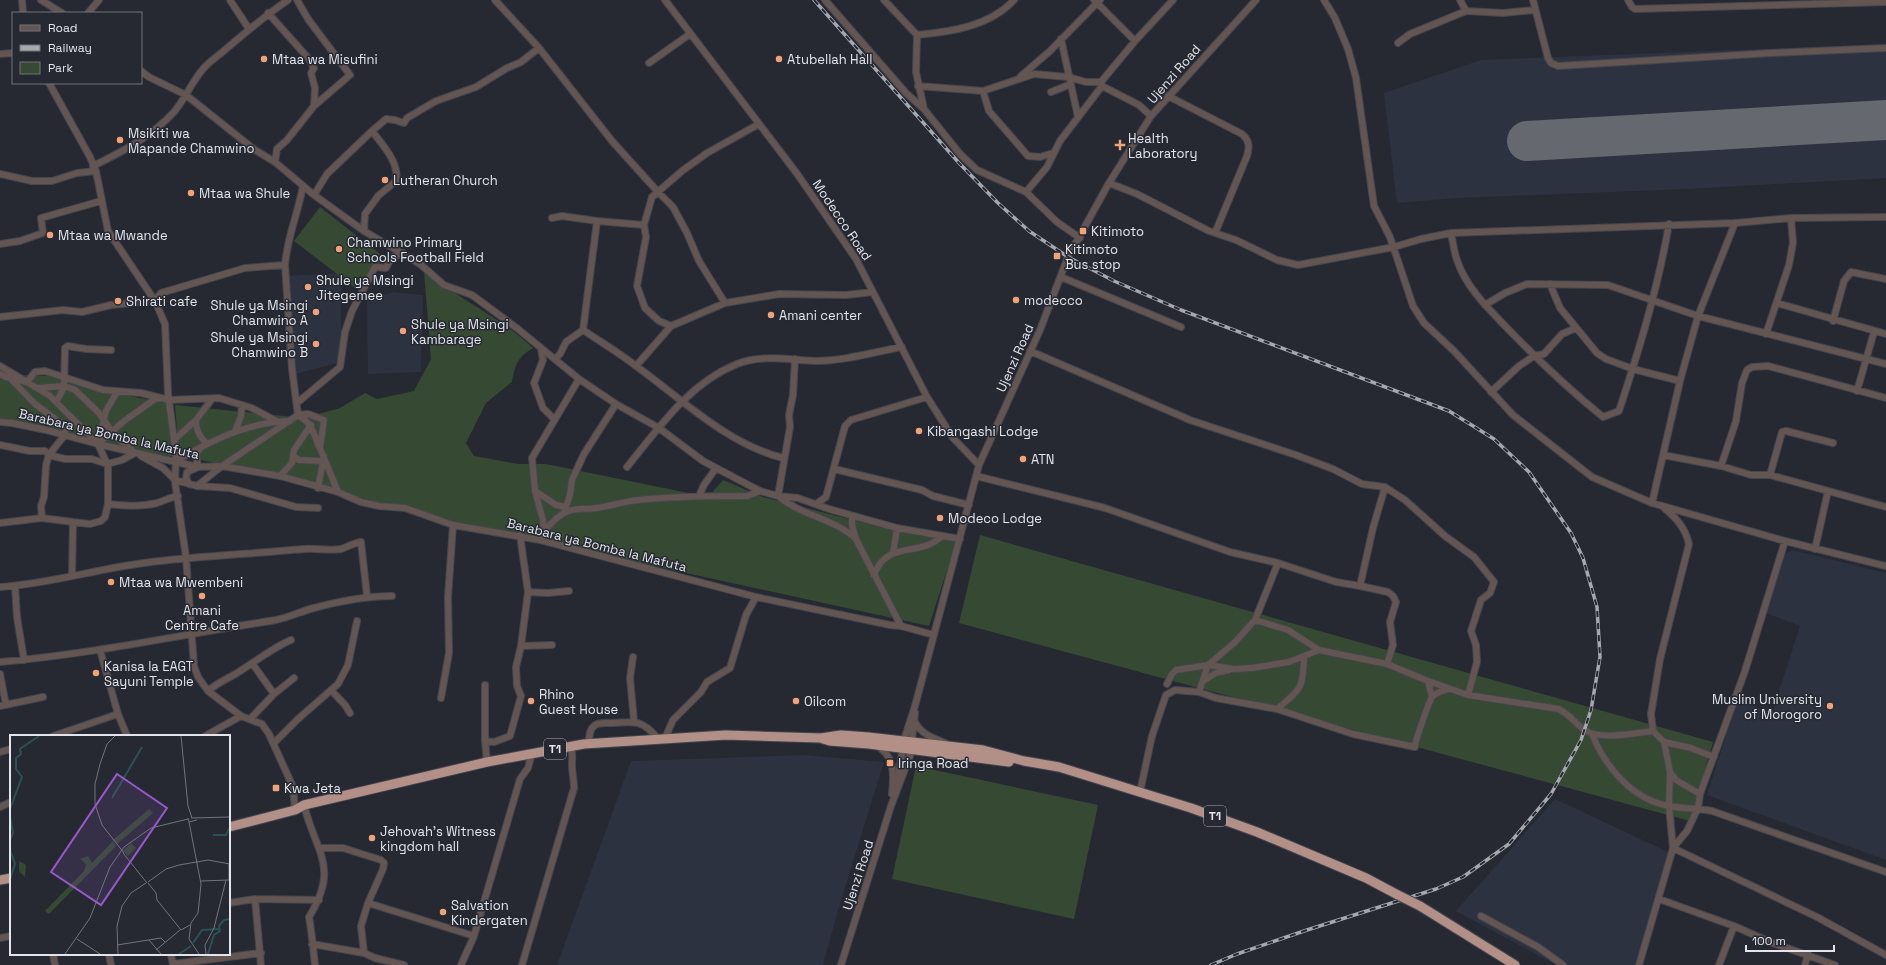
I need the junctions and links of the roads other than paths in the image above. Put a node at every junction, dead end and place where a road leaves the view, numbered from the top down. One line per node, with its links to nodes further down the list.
1 (22, 0): 22 (street)
2 (41, 0): 23 (street)
3 (99, 0): 24 (street)
4 (230, 0): 27 (street)
5 (288, 0): 26 (street)
6 (297, 0): 49 (street)
7 (495, 0): 33 (street)
8 (665, 0): 28 (street, Modecco Road)
9 (825, 0): 52 (street)
10 (884, 0): 29 (street)
11 (1014, 0): 29 (street)
12 (1173, 0): 31 (street)
13 (1256, 0): 50 (street, Ujenzi Road)
14 (1324, 0): 79 (street)
15 (1460, 0): 25 (street)
16 (1533, 0): 21 (street)
17 (1628, 0): 19 (street)
18 (1097, 1): 30 (street); 31 (street)
19 (1752, 2): 20 (street)
20 (1886, 2)
21 (1534, 10): 25 (street); 34 (street)
22 (23, 12)
23 (60, 12)
24 (89, 12)
25 (1466, 12): 32 (street)
26 (268, 13): 27 (street); 45 (street)
27 (249, 29): 48 (street)
28 (690, 34): 37 (street); 55 (street, Modecco Road)
29 (917, 35): 44 (street)
30 (1061, 39): 39 (street); 40 (street)
31 (1135, 41): 43 (street)
32 (1398, 43)
33 (539, 48): 56 (street); 63 (street)
34 (1886, 48)
35 (12, 53): 36 (street)
36 (0, 54)
37 (649, 63)
38 (142, 72): 48 (street)
39 (1068, 77): 40 (street); 42 (street); 43 (street)
40 (1017, 80): 46 (street)
41 (50, 84): 59 (street)
42 (1071, 84): 47 (street); 54 (street)
43 (1102, 84): 53 (street); 54 (street)
44 (918, 86): 46 (street); 52 (street)
45 (315, 88): 49 (street); 51 (street)
46 (983, 91): 57 (street)
47 (1051, 92)
48 (186, 95): 58 (street); 59 (street)
49 (326, 95): 51 (street)
50 (1168, 96): 53 (street, Ujenzi Road); 75 (street)
51 (314, 106): 58 (street)
52 (924, 109): 64 (street)
53 (1151, 116): 61 (street, Ujenzi Road)
54 (1078, 117): 57 (street)
55 (759, 124): 63 (street); 85 (street, Modecco Road)
56 (372, 131): 65 (street); 74 (street)
57 (1053, 153): 64 (street)
58 (275, 162): 62 (street)
59 (94, 169): 60 (street); 66 (street)
60 (0, 174)
61 (1109, 183): 75 (street); 77 (street, Ujenzi Road)
62 (303, 186): 65 (street); 81 (street)
63 (658, 192): 73 (street); 88 (street)
64 (1026, 192): 77 (street)
65 (314, 194): 74 (street)
66 (101, 201): 78 (street); 87 (street)
67 (1886, 217): 69 (street)
68 (552, 218): 70 (street)
69 (1792, 218): 71 (street); 89 (street)
70 (597, 221): 73 (street); 97 (street)
71 (1735, 222): 72 (street); 91 (street)
72 (1669, 224): 76 (street); 86 (street)
73 (644, 225): 94 (street)
74 (364, 230): 80 (street)
75 (1215, 233): 79 (street)
76 (1451, 233): 79 (street); 90 (street)
77 (1080, 238): 82 (street, Ujenzi Road)
78 (0, 244)
79 (1394, 248): 125 (street)
80 (403, 253): 102 (street); 133 (street)
81 (285, 265): 87 (street); 133 (street)
82 (1061, 278): 95 (street); 105 (street, Ujenzi Road)
83 (1886, 279): 93 (street)
84 (1550, 284): 86 (street); 90 (street); 96 (street)
85 (873, 292): 88 (street); 101 (street, Modecco Road)
86 (1652, 300): 91 (street); 114 (street)
87 (154, 301): 92 (street); 130 (street)
88 (724, 303): 94 (street)
89 (1777, 303): 93 (street); 99 (street)
90 (1485, 305): 106 (street)
91 (1698, 316): 99 (street); 119 (street)
92 (0, 317)
93 (1834, 321): 98 (street)
94 (671, 326): 112 (street)
95 (1181, 327)
96 (1576, 328): 103 (street); 114 (street)
97 (583, 330): 108 (street); 112 (street)
98 (1874, 332): 100 (street); 107 (street)
99 (1766, 334): 107 (street)
100 (1886, 334)
101 (902, 347): 109 (street); 126 (street, Modecco Road)
102 (541, 348): 108 (street); 138 (street)
103 (1549, 349): 106 (street); 113 (street)
104 (111, 350): 116 (street)
105 (1030, 351): 167 (street, Ujenzi Road); 180 (street)
106 (1534, 356): 113 (street); 125 (street)
107 (1867, 358): 110 (street); 123 (street)
108 (555, 359): 118 (street)
109 (795, 359): 132 (street); 162 (street)
110 (1886, 364)
111 (0, 366): 120 (street)
112 (636, 366): 132 (street)
113 (1547, 368): 114 (street)
114 (1633, 369): 119 (street)
115 (0, 374): 117 (street)
116 (64, 377): 120 (street); 121 (street); 124 (street)
117 (10, 378): 120 (street); 149 (street)
118 (579, 379): 134 (street); 138 (street)
119 (1680, 381): 160 (street)
120 (27, 382): 122 (street)
121 (64, 386): 122 (street); 131 (street); 137 (street)
122 (37, 388): 131 (street)
123 (1857, 391): 128 (street); 169 (street)
124 (117, 392): 127 (street); 137 (street)
125 (1491, 392): 190 (street)
126 (927, 397): 167 (street, Modecco Road); 173 (street)
127 (162, 398): 130 (street); 146 (street)
128 (1886, 398)
129 (212, 399): 130 (street); 135 (street); 139 (street)
130 (169, 400): 150 (street)
131 (57, 401): 153 (street)
132 (682, 401): 145 (street); 162 (street)
133 (297, 403): 136 (street)
134 (616, 404): 145 (street); 198 (street)
135 (242, 405): 140 (street); 147 (street)
136 (298, 416): 141 (street); 144 (street); 156 (street)
137 (104, 419): 146 (street); 153 (street)
138 (554, 419): 182 (street)
139 (196, 420): 150 (street); 154 (street)
140 (276, 421): 141 (street); 143 (street)
141 (291, 421): 148 (street)
142 (0, 422): 149 (street, Barabara ya Bomba la Mafuta)
143 (265, 423): 147 (street); 148 (street)
144 (311, 425): 156 (street); 161 (street)
145 (658, 428): 171 (street); 172 (street)
146 (112, 431): 153 (street); 158 (street)
147 (234, 431): 154 (street)
148 (269, 435): 168 (street)
149 (64, 436): 153 (street, Barabara ya Bomba la Mafuta); 159 (street)
150 (174, 440): 165 (street)
151 (1833, 443): 174 (street)
152 (1, 444): 159 (street)
153 (98, 444): 155 (street, Barabara ya Bomba la Mafuta); 157 (street)
154 (204, 444): 165 (street); 170 (street)
155 (111, 447): 157 (street); 158 (street, Barabara ya Bomba la Mafuta)
156 (320, 448): 163 (street)
157 (102, 452): 164 (street); 166 (street)
158 (135, 453): 165 (street, Barabara ya Bomba la Mafuta); 166 (street); 177 (street)
159 (49, 455): 164 (street); 200 (street)
160 (1663, 455): 169 (street); 190 (street)
161 (293, 456): 163 (street); 175 (street)
162 (783, 458): 188 (street)
163 (323, 459): 181 (street); 185 (street)
164 (92, 460): 166 (street)
165 (176, 461): 170 (street, Barabara ya Bomba la Mafuta); 177 (street)
166 (108, 464): 191 (street)
167 (979, 465): 176 (street, Ujenzi Road)
168 (222, 466): 170 (street, Barabara ya Bomba la Mafuta); 175 (street, Barabara ya Bomba la Mafuta); 179 (street)
169 (1721, 466): 174 (street)
170 (198, 467): 178 (street)
171 (627, 467)
172 (716, 468): 183 (street); 187 (street)
173 (834, 469): 189 (street); 193 (street)
174 (1770, 475): 184 (street)
175 (280, 476): 181 (street, Barabara ya Bomba la Mafuta)
176 (976, 476): 193 (street, Ujenzi Road); 215 (street)
177 (176, 480): 178 (street); 186 (street)
178 (189, 484): 179 (street)
179 (197, 486): 196 (street)
180 (1385, 487): 220 (street); 256 (street)
181 (318, 488): 185 (street, Barabara ya Bomba la Mafuta)
182 (535, 491): 198 (street); 205 (street)
183 (760, 491): 187 (street); 188 (street)
184 (1828, 491): 195 (street); 212 (street)
185 (338, 492): 203 (street, Barabara ya Bomba la Mafuta)
186 (178, 496): 191 (street); 214 (street)
187 (699, 496): 198 (street)
188 (778, 496): 192 (street); 208 (street)
189 (826, 497): 192 (street); 197 (street)
190 (1652, 503): 194 (street)
191 (108, 504): 201 (street)
192 (816, 504): 197 (street)
193 (969, 505): 209 (street, Ujenzi Road)
194 (1662, 506): 211 (street); 269 (street)
195 (1886, 507)
196 (318, 508)
197 (829, 509): 199 (street)
198 (564, 510): 205 (street)
199 (852, 516): 204 (street); 208 (street)
200 (42, 518): 201 (street); 202 (street)
201 (73, 522): 217 (street)
202 (0, 523)
203 (453, 525): 206 (street, Barabara ya Bomba la Mafuta); 259 (street)
204 (897, 528): 207 (street); 213 (street)
205 (544, 532): 210 (street)
206 (520, 536): 210 (street, Barabara ya Bomba la Mafuta); 223 (street)
207 (942, 536): 209 (street); 213 (street)
208 (856, 539): 218 (street)
209 (960, 539): 231 (street, Ujenzi Road)
210 (540, 540): 226 (street, Barabara ya Bomba la Mafuta)
211 (1785, 541): 212 (street); 287 (street)
212 (1815, 549): 216 (street)
213 (893, 553): 218 (street)
214 (186, 557): 217 (street); 224 (street); 230 (street)
215 (1278, 563): 220 (street); 227 (street)
216 (1886, 566)
217 (72, 575): 219 (street)
218 (874, 575): 229 (street)
219 (15, 586): 221 (street); 239 (street)
220 (1360, 586): 242 (street)
221 (0, 587)
222 (569, 591): 223 (street)
223 (528, 592): 234 (street)
224 (367, 596): 225 (street); 230 (street)
225 (392, 596)
226 (756, 597): 229 (street, Barabara ya Bomba la Mafuta); 274 (street)
227 (1255, 620): 236 (street); 243 (street)
228 (358, 621): 252 (street)
229 (901, 626): 231 (street, Barabara ya Bomba la Mafuta)
230 (191, 633): 235 (street); 253 (street)
231 (934, 634): 261 (street, Ujenzi Road)
232 (291, 640): 241 (street)
233 (552, 645): 234 (street)
234 (521, 646): 276 (street)
235 (100, 650): 239 (street); 264 (street)
236 (1319, 650): 238 (street); 242 (street)
237 (633, 657): 267 (street)
238 (1304, 658): 244 (street); 262 (street)
239 (24, 660): 240 (street)
240 (0, 662)
241 (252, 663): 253 (street); 255 (street)
242 (1387, 664): 248 (street)
243 (1208, 665): 244 (street); 247 (street); 249 (street)
244 (1232, 669): 247 (street)
245 (0, 674): 260 (street)
246 (294, 678): 255 (street)
247 (1203, 681): 254 (street)
248 (1428, 681): 251 (street); 258 (street)
249 (1167, 684)
250 (485, 685): 276 (street)
251 (1449, 689): 256 (street); 258 (street)
252 (331, 690): 263 (street); 278 (street)
253 (208, 691): 265 (street)
254 (1199, 692): 262 (street); 291 (street)
255 (274, 694): 266 (street)
256 (1468, 695): 270 (street)
257 (43, 697): 260 (street)
258 (1432, 697): 262 (street)
259 (441, 698)
260 (3, 706)
261 (915, 706): 268 (street, Ujenzi Road); 281 (street, Ujenzi Road)
262 (1277, 709)
263 (350, 713)
264 (118, 714): 271 (street); 272 (street)
265 (241, 716): 266 (street); 273 (street)
266 (251, 718): 278 (street)
267 (634, 721): 274 (street); 279 (street)
268 (914, 722): 281 (street, Ujenzi Road); 282 (street)
269 (1653, 731): 270 (street); 277 (street)
270 (1592, 734): 296 (street)
271 (56, 735)
272 (127, 735)
273 (207, 735)
274 (662, 738): 275 (highway, T1); 279 (highway, T1)
275 (821, 738): 280 (highway, T1); 281 (highway, T1)
276 (485, 741): 289 (street)
277 (1664, 742): 287 (street); 290 (street)
278 (274, 743): 299 (street)
279 (589, 744): 283 (highway, T1)
280 (873, 744): 281 (highway, T1); 295 (street)
281 (907, 745): 282 (highway, T1); 288 (highway, T1); 295 (street, Ujenzi Road)
282 (949, 745): 288 (highway, T1)
283 (571, 746): 286 (highway, T1); 331 (street)
284 (10, 748): 285 (street)
285 (0, 752)
286 (532, 753): 289 (highway, T1); 314 (street)
287 (1714, 757): 292 (street)
288 (1024, 761): 291 (highway, T1)
289 (487, 762): 294 (highway, T1)
290 (1670, 772): 292 (street); 296 (street)
291 (1140, 792): 333 (highway, T1, bridge)
292 (1700, 794): 298 (street)
293 (10, 802): 297 (street)
294 (304, 805): 299 (highway, T1); 301 (street)
295 (891, 806): 332 (street, Ujenzi Road)
296 (1670, 806): 298 (street); 302 (street)
297 (0, 807)
298 (1698, 808): 302 (street); 303 (street)
299 (296, 810): 300 (highway, T1)
300 (230, 827)
301 (320, 848): 308 (street); 310 (street)
302 (1673, 848): 306 (street); 322 (street)
303 (1886, 872)
304 (10, 878): 305 (highway)
305 (0, 880)
306 (1659, 898): 312 (street); 335 (street)
307 (255, 899): 308 (street); 309 (street); 317 (street)
308 (319, 900): 316 (street)
309 (230, 903)
310 (368, 903): 314 (street); 318 (street)
311 (1481, 916): 334 (street)
312 (1734, 926): 319 (street); 336 (street)
313 (10, 936): 315 (street)
314 (474, 936): 330 (street)
315 (0, 938)
316 (312, 944): 318 (street); 328 (street)
317 (261, 953): 323 (street); 327 (street)
318 (364, 953): 329 (street)
319 (1808, 954): 337 (street); 338 (street)
320 (53, 955): 325 (street)
321 (109, 955): 326 (street)
322 (1886, 955)
323 (214, 962): 324 (street)
324 (173, 964)
325 (55, 965)
326 (112, 965)
327 (261, 965)
328 (315, 965)
329 (404, 965)
330 (461, 965)
331 (522, 965)
332 (841, 965)
333 (1515, 965)
334 (1563, 965)
335 (1639, 965)
336 (1719, 965)
337 (1805, 965)
338 (1835, 965)

